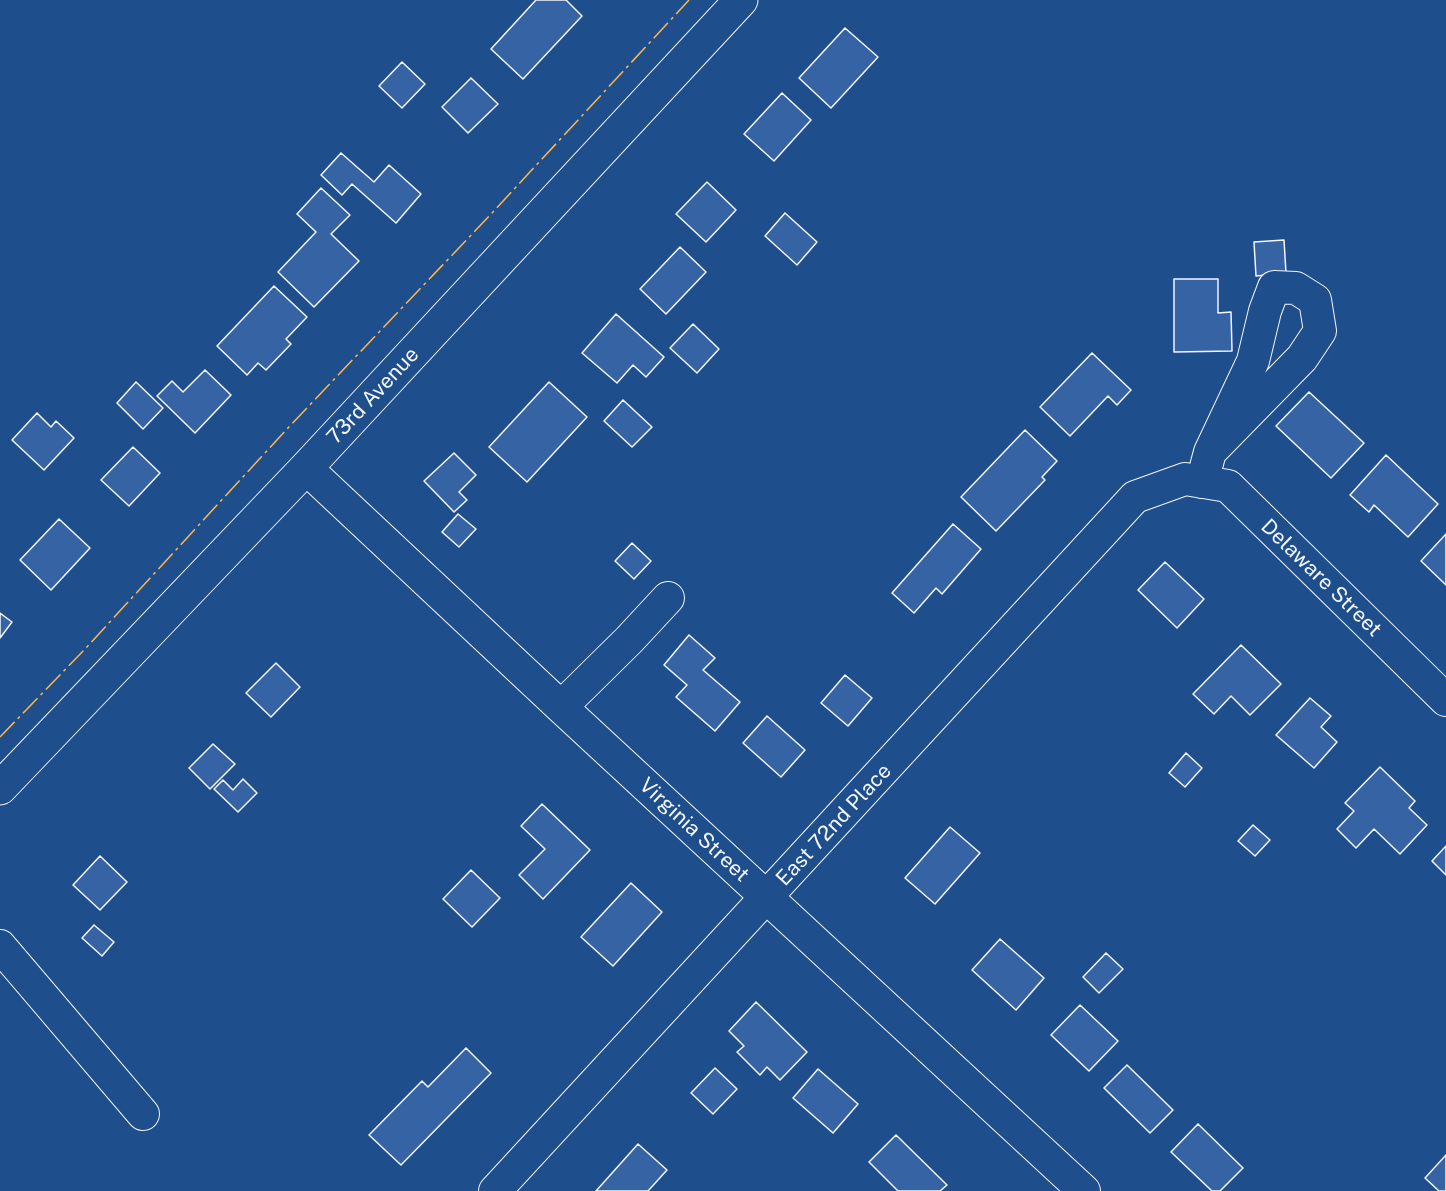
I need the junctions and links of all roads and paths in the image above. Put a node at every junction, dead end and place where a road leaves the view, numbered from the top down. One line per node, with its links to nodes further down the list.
1 (741, 0): 3 (main road, 73rd Avenue)
2 (1210, 452): 2 (street); 4 (street)
3 (306, 468): 7 (street, Virginia Street); 8 (main road, 73rd Avenue)
4 (1194, 480): 6 (street, Delaware Street); 9 (street, East 72nd Place)
5 (668, 598): 7 (street)
6 (1446, 700)
7 (561, 707): 9 (street, Virginia Street)
8 (0, 788)
9 (767, 897): 12 (street, East 72nd Place); 13 (street, Virginia Street)
10 (0, 946): 11 (street)
11 (143, 1114)
12 (495, 1191)
13 (1084, 1191)

